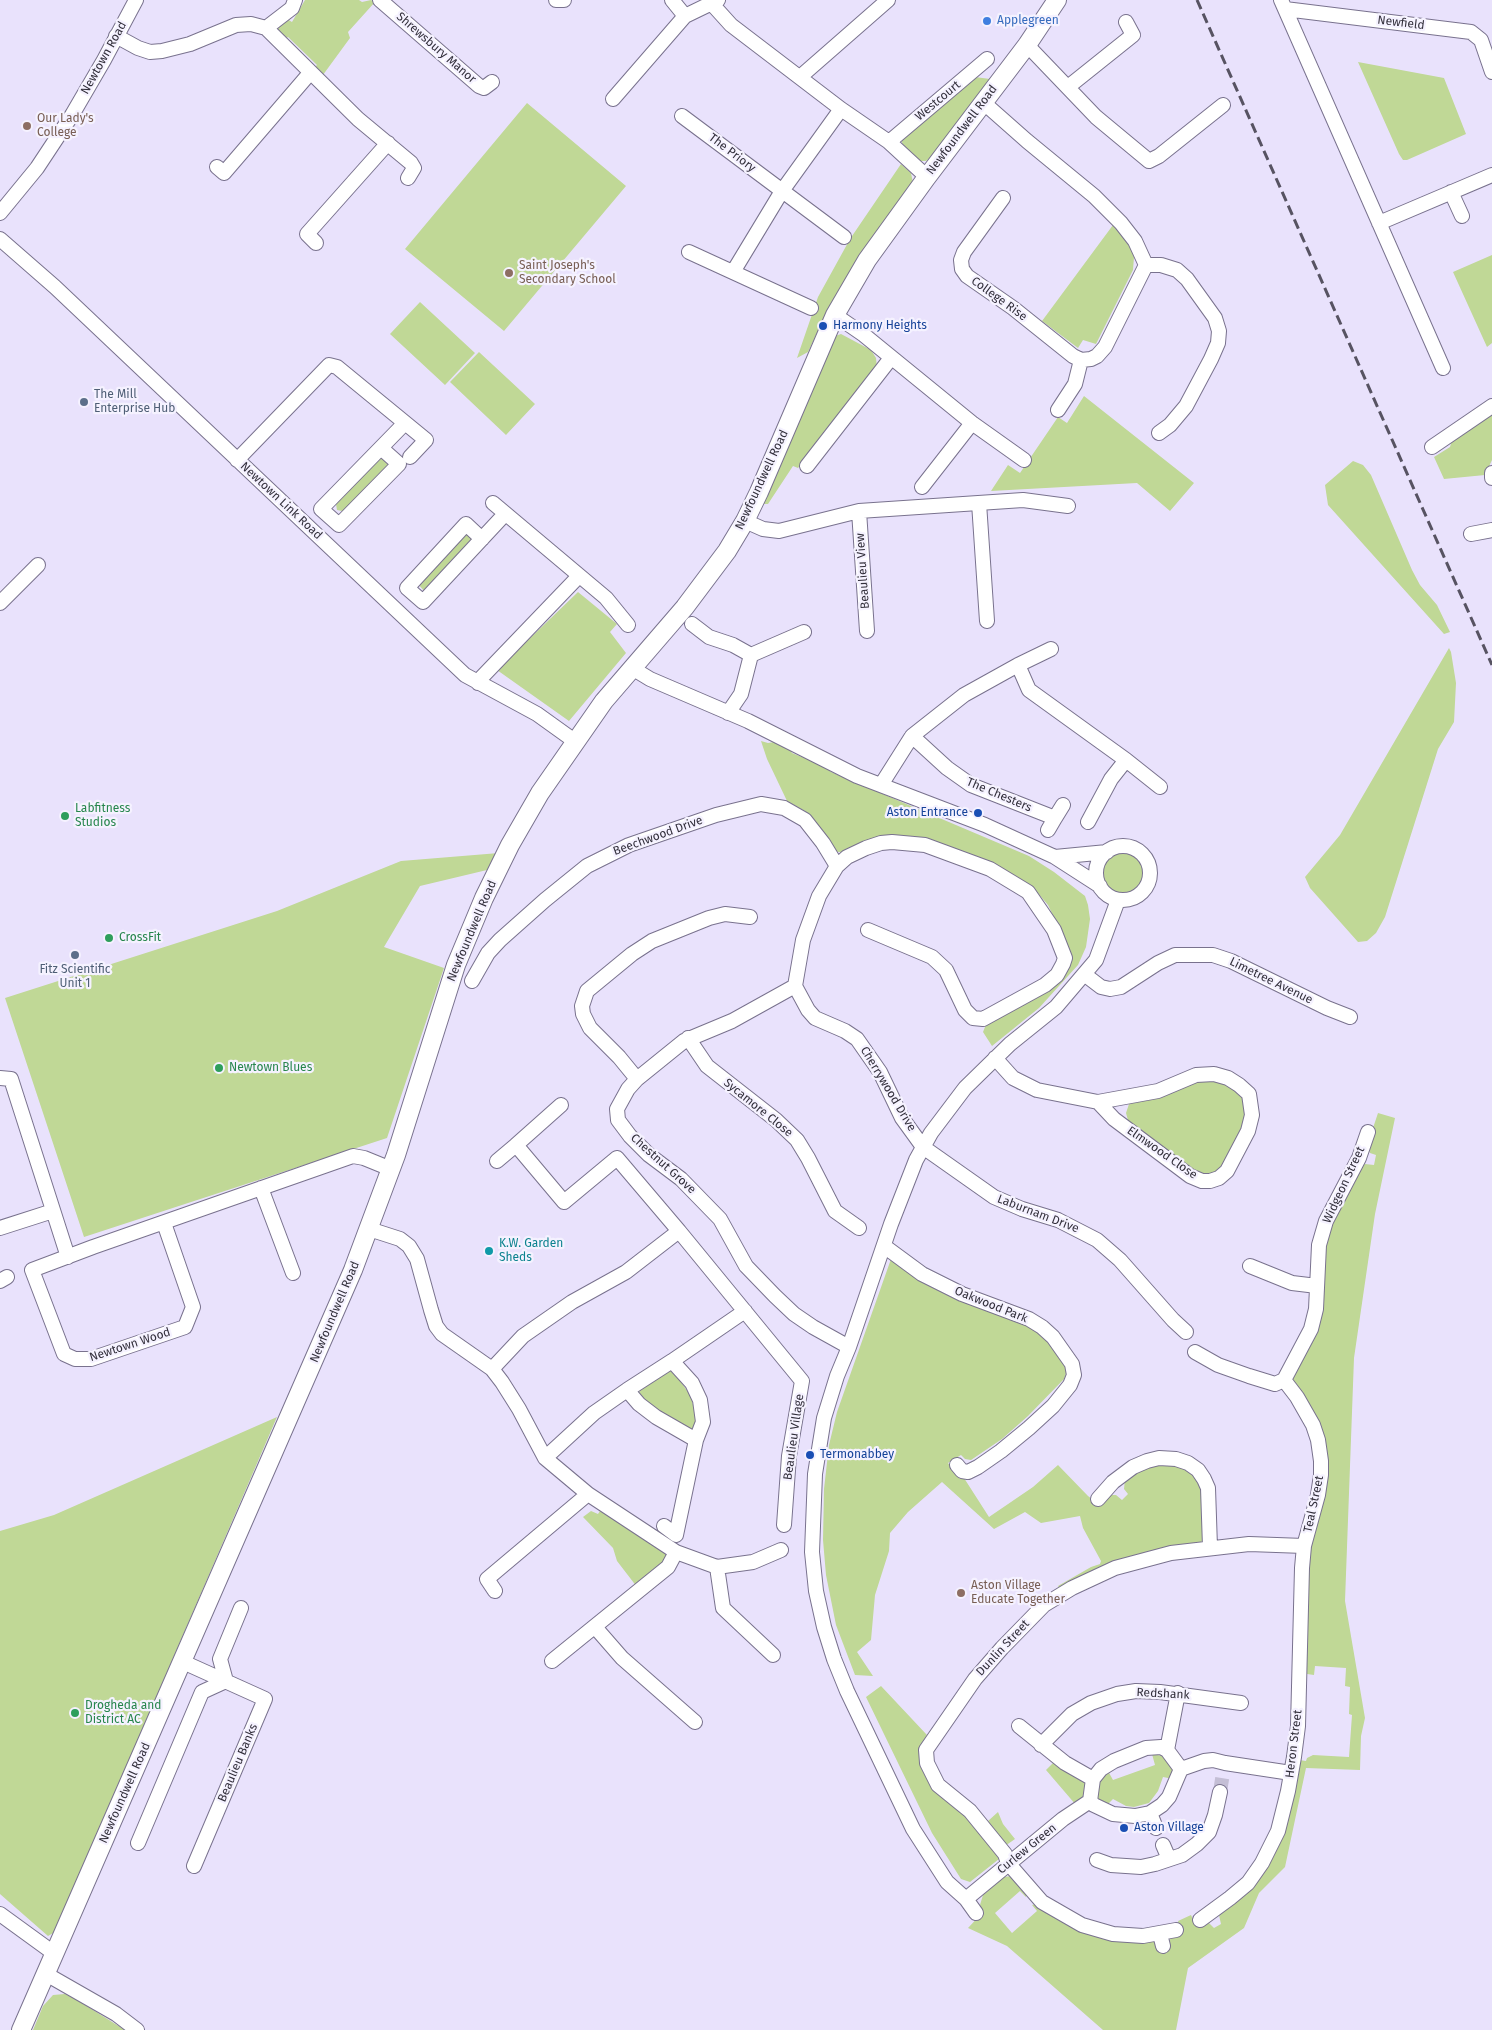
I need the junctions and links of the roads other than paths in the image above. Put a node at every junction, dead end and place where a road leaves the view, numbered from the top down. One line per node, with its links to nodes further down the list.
1 (136, 0): 14 (street, Newtown Road)
2 (295, 0): 13 (street)
3 (380, 0): 20 (street, Shrewsbury Manor)
4 (556, 0): 5 (street)
5 (564, 0)
6 (672, 0): 11 (street)
7 (888, 0): 19 (street)
8 (1057, 0): 15 (main road, Newfoundwell Road)
9 (715, 2): 11 (street); 19 (street)
10 (1283, 4): 17 (street, Newfield); 38 (street, Newfield)
11 (685, 16): 22 (street)
12 (1126, 22): 21 (street)
13 (266, 28): 14 (street); 18 (street)
14 (116, 36): 36 (street, Newtown Road)
15 (1027, 45): 21 (street); 23 (main road, Newfoundwell Road)
16 (988, 59): 27 (street, Westcourt)
17 (1492, 72)
18 (310, 73): 28 (street); 29 (street)
19 (800, 77): 25 (street)
20 (492, 82)
21 (1068, 87): 24 (street)
22 (613, 99)
23 (984, 103): 31 (main road, Newfoundwell Road); 43 (street)
24 (1223, 105)
25 (841, 109): 27 (street); 33 (street)
26 (682, 116): 33 (street, The Priory)
27 (889, 142): 31 (street)
28 (388, 143): 32 (street); 41 (street)
29 (217, 168)
30 (1492, 175): 34 (street)
31 (927, 177): 46 (main road, Newfoundwell Road)
32 (408, 178)
33 (782, 191): 39 (street, The Priory); 44 (street)
34 (1451, 192): 37 (street); 38 (street)
35 (1003, 198): 48 (street, College Rise)
36 (0, 213)
37 (1462, 216)
38 (1379, 223): 49 (street, Newfield)
39 (844, 238)
40 (0, 239): 58 (street, Newtown Link Road)
41 (316, 243)
42 (689, 252): 44 (street)
43 (1146, 265): 48 (street); 54 (street)
44 (733, 272): 45 (street)
45 (811, 308)
46 (835, 316): 47 (street); 69 (main road, Newfoundwell Road)
47 (891, 358): 53 (street); 60 (street)
48 (1081, 360): 51 (street)
49 (1442, 368)
50 (1492, 406): 55 (street)
51 (1058, 410)
52 (405, 423): 56 (street); 57 (street); 58 (street)
53 (972, 423): 59 (street); 63 (street)
54 (1159, 433)
55 (1432, 447)
56 (381, 448): 56 (street)
57 (410, 458)
58 (237, 460): 85 (street, Newtown Link Road)
59 (1024, 460)
60 (806, 466)
61 (1492, 473): 62 (street)
62 (1492, 478)
63 (922, 488)
64 (979, 503): 66 (street); 67 (street); 76 (street)
65 (493, 504): 68 (street)
66 (1068, 506)
67 (860, 511): 69 (street); 79 (street, Beaulieu View)
68 (505, 514): 72 (street); 74 (street)
69 (745, 521): 84 (main road, Newfoundwell Road)
70 (1492, 530): 71 (street)
71 (1471, 534)
72 (482, 539): 72 (street)
73 (38, 565): 75 (street)
74 (580, 576): 78 (street); 85 (street)
75 (0, 603)
76 (987, 621)
77 (692, 624): 82 (street)
78 (628, 625)
79 (867, 631)
80 (804, 632): 82 (street)
81 (1051, 649): 83 (street)
82 (751, 654): 86 (street)
83 (1018, 665): 87 (street); 89 (street)
84 (632, 668): 86 (street); 88 (main road, Newfoundwell Road)
85 (478, 683): 88 (street, Newtown Link Road)
86 (728, 713): 90 (street)
87 (912, 736): 90 (street); 92 (street, The Chesters)
88 (576, 742): 115 (main road, Newfoundwell Road)
89 (1126, 760): 91 (street); 93 (street)
90 (881, 785): 95 (street)
91 (1160, 787)
92 (1063, 805)
93 (1088, 822)
94 (1107, 852): 95 (street); 97 (street); 98 (street)
95 (1055, 857): 97 (street)
96 (837, 866): 100 (street); 102 (street, Beechwood Drive); 103 (street)
97 (1100, 886): 98 (street)
98 (1118, 900): 101 (street)
99 (750, 917): 108 (street)
100 (868, 930)
101 (1084, 974): 104 (street, Limetree Avenue); 106 (street)
102 (472, 981)
103 (795, 986): 105 (street, Chestnut Grove); 113 (street, Cherrywood Drive)
104 (1350, 1017)
105 (688, 1038): 108 (street, Chestnut Grove); 120 (street, Sycamore Close)
106 (995, 1058): 109 (street, Elmwood Close); 113 (street)
107 (0, 1078): 117 (street)
108 (637, 1079): 130 (street, Chestnut Grove)
109 (1098, 1102): 109 (street, Elmwood Close)
110 (561, 1105): 112 (street)
111 (1368, 1132): 127 (street, Widgeon Street)
112 (516, 1145): 114 (street); 122 (street, Beaulieu Village)
113 (924, 1147): 123 (street); 129 (street, Laburnam Drive)
114 (497, 1161)
115 (391, 1169): 116 (street, Newtown Wood); 121 (main road, Newfoundwell Road)
116 (261, 1188): 118 (street, Newtown Wood); 126 (street)
117 (53, 1211): 119 (street); 124 (street)
118 (164, 1223): 124 (street, Newtown Wood); 124 (street, Newtown Wood)
119 (0, 1228)
120 (859, 1228)
121 (369, 1229): 133 (street); 153 (main road, Newfoundwell Road)
122 (679, 1231): 128 (street, Beaulieu Village); 133 (street)
123 (884, 1246): 130 (street); 138 (street, Oakwood Park)
124 (68, 1256)
125 (1250, 1266): 127 (street)
126 (293, 1273)
127 (1317, 1286): 134 (street, Widgeon Street)
128 (745, 1310): 132 (street); 141 (street, Beaulieu Village)
129 (1186, 1332)
130 (849, 1347): 174 (street)
131 (1195, 1352): 134 (street)
132 (672, 1361): 135 (street); 136 (street)
133 (492, 1369): 137 (street)
134 (1284, 1380): 143 (street, Teal Street)
135 (627, 1390): 136 (street); 137 (street)
136 (696, 1440): 142 (street)
137 (545, 1458): 139 (street)
138 (957, 1466)
139 (588, 1494): 146 (street); 148 (street)
140 (1098, 1499): 144 (street)
141 (784, 1525)
142 (664, 1526)
143 (1304, 1546): 144 (street, Dunlin Street); 162 (street, Heron Street)
144 (1210, 1547): 172 (street, Dunlin Street)
145 (781, 1550): 147 (street)
146 (676, 1552): 147 (street); 150 (street)
147 (716, 1567): 151 (street)
148 (495, 1591)
149 (241, 1608): 154 (street)
150 (595, 1627): 152 (street); 157 (street)
151 (773, 1655)
152 (552, 1661)
153 (183, 1662): 154 (street, Beaulieu Banks); 179 (main road, Newfoundwell Road)
154 (226, 1681): 168 (street); 173 (street, Beaulieu Banks)
155 (1178, 1693): 156 (street, Redshank); 159 (street, Redshank); 160 (street)
156 (1241, 1703)
157 (695, 1722)
158 (1019, 1726): 159 (street)
159 (1041, 1745): 163 (street)
160 (1167, 1750): 161 (street); 163 (street)
161 (1181, 1769): 162 (street); 166 (street)
162 (1291, 1773): 177 (street, Heron Street)
163 (1093, 1779): 165 (street)
164 (1220, 1792): 170 (street)
165 (1090, 1802): 166 (street); 172 (street, Curlew Green)
166 (1150, 1813): 167 (street)
167 (1156, 1828)
168 (138, 1843)
169 (1163, 1845): 170 (street)
170 (1168, 1859): 171 (street)
171 (1097, 1860)
172 (1008, 1863): 174 (street, Curlew Green); 178 (street, Dunlin Street)
173 (194, 1866)
174 (966, 1899): 175 (street)
175 (976, 1913)
176 (0, 1914): 179 (street)
177 (1208, 1919)
178 (1176, 1930)
179 (55, 1954): 180 (main road, Newfoundwell Road)
180 (46, 1974): 181 (main road, Newfoundwell Road); 182 (street)
181 (21, 2030)
182 (138, 2030)

